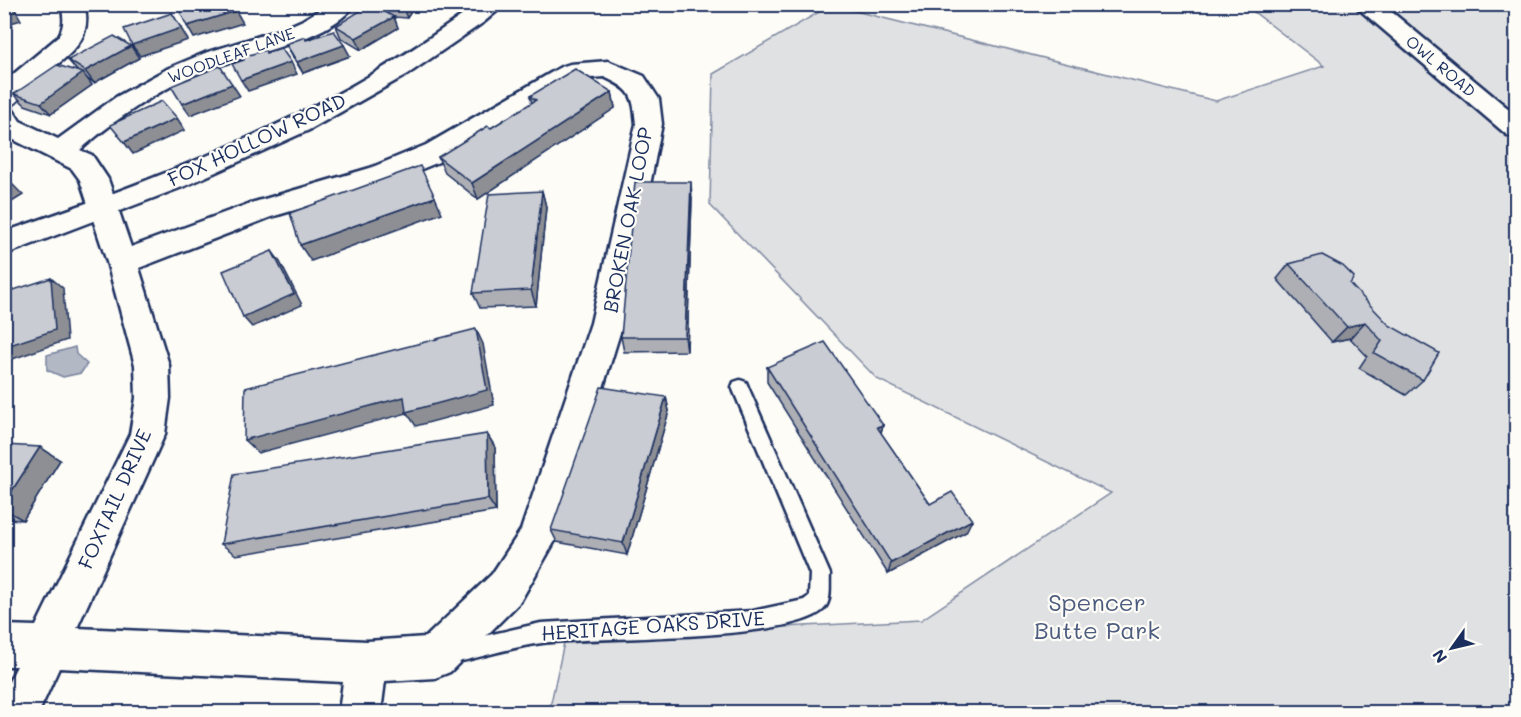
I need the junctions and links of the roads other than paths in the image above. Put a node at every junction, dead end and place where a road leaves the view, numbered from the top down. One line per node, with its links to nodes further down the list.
1 (72, 4): 5 (street)
2 (344, 4): 8 (street, WOODLEAF LANE)
3 (494, 4): 9 (street, FOX HOLLOW ROAD)
4 (1364, 4): 7 (street, OWL ROAD)
5 (4, 100)
6 (4, 116): 8 (street)
7 (1516, 129)
8 (61, 152): 9 (street)
9 (102, 208): 10 (street, FOX HOLLOW ROAD); 11 (street, FOXTAIL DRIVE)
10 (4, 244)
11 (122, 262): 14 (street, FOXTAIL DRIVE); 15 (street, BROKEN OAK LOOP)
12 (740, 387): 15 (lane, HERITAGE OAKS DRIVE)
13 (4, 645): 14 (street)
14 (46, 648): 16 (street); 17 (street, FOXTAIL DRIVE)
15 (435, 657): 16 (street)
16 (367, 662): 18 (street)
17 (17, 712)
18 (360, 712)

